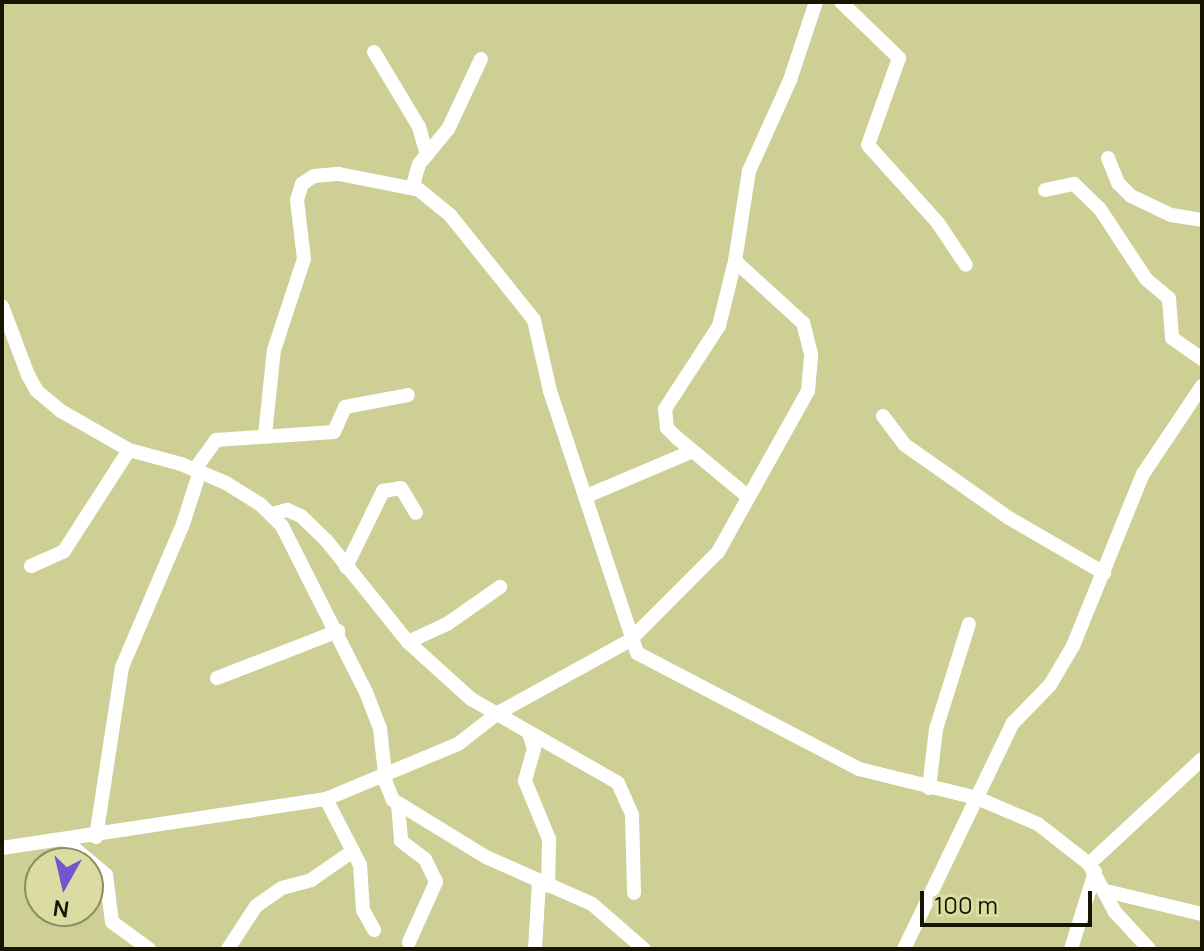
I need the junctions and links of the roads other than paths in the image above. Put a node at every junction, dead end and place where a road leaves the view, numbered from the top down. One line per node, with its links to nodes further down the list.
1 (816, 2): 10 (street)
2 (841, 2): 11 (street)
3 (374, 52): 5 (street)
4 (481, 59): 5 (street)
5 (427, 155): 7 (street)
6 (1108, 158): 9 (street)
7 (415, 189): 17 (street); 21 (street)
8 (1045, 190): 13 (street)
9 (1202, 220)
10 (735, 261): 19 (street); 22 (street)
11 (966, 265)
12 (2, 306): 18 (street)
13 (1202, 359)
14 (1202, 386): 27 (street)
15 (408, 395): 17 (street)
16 (883, 416): 27 (street)
17 (265, 435): 20 (street)
18 (129, 450): 20 (street); 25 (street)
19 (691, 452): 21 (street); 22 (street)
20 (198, 470): 24 (street); 44 (street)
21 (589, 495): 31 (street)
22 (746, 495): 31 (street)
23 (416, 513): 26 (street)
24 (272, 514): 26 (street); 30 (street)
25 (31, 566)
26 (346, 567): 32 (street)
27 (1104, 573): 41 (street)
28 (500, 587): 32 (street)
29 (969, 624): 40 (street)
30 (338, 631): 33 (street); 39 (street)
31 (629, 641): 35 (street); 40 (street)
32 (408, 642): 34 (street)
33 (217, 678)
34 (471, 699): 35 (street); 36 (street)
35 (498, 713): 36 (street); 37 (street)
36 (475, 732): 39 (street)
37 (529, 733): 49 (street); 51 (street)
38 (1202, 759): 48 (street)
39 (385, 770): 42 (street); 43 (street)
40 (929, 788): 41 (street)
41 (977, 798): 48 (street); 59 (street)
42 (326, 799): 44 (street); 47 (street)
43 (398, 805): 49 (street); 54 (street)
44 (96, 837): 45 (street)
45 (67, 842): 46 (street); 55 (street)
46 (2, 848)
47 (353, 851): 53 (street); 56 (street)
48 (1092, 868): 50 (street); 60 (street)
49 (544, 884): 57 (street); 58 (street)
50 (1106, 891): 52 (street); 61 (street)
51 (634, 893)
52 (1202, 914)
53 (374, 930)
54 (409, 942)
55 (149, 949)
56 (228, 949)
57 (535, 949)
58 (644, 949)
59 (904, 949)
60 (1071, 949)
61 (1149, 949)

